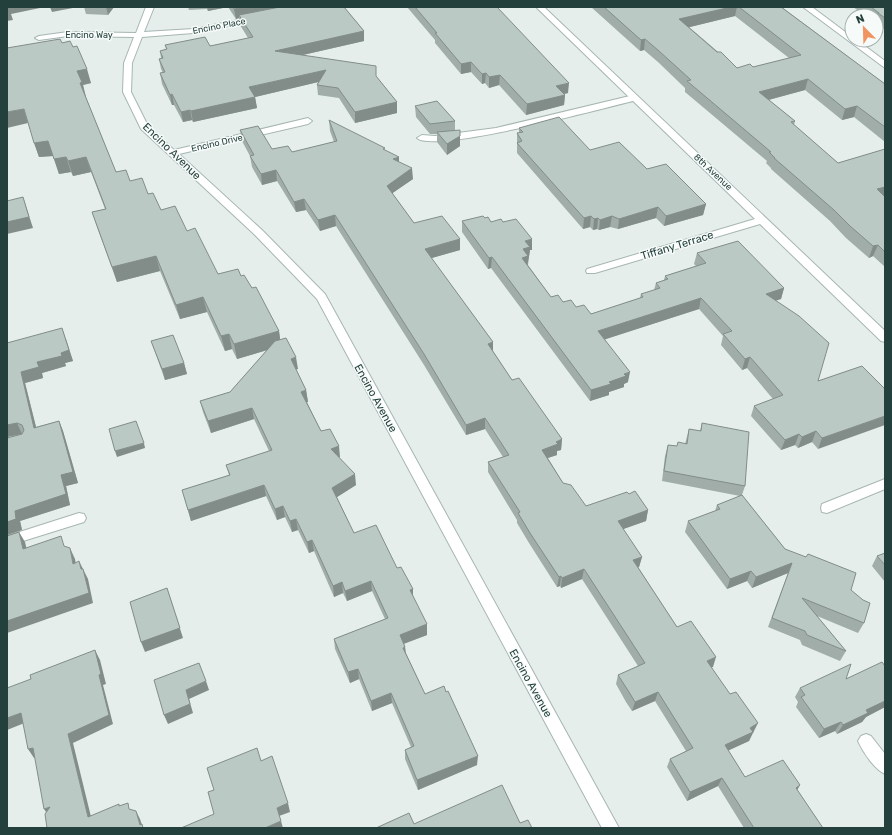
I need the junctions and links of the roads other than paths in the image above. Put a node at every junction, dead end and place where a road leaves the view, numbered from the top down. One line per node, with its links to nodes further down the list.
1 (150, 7): 5 (street, Encino Avenue)
2 (540, 7): 8 (street, 8th Avenue)
3 (807, 7): 7 (street)
4 (262, 18): 5 (street, Encino Place)
5 (139, 35): 6 (street, Encino Way); 11 (street, Encino Avenue)
6 (39, 38)
7 (885, 65)
8 (634, 98): 10 (street); 12 (street, 8th Avenue)
9 (308, 121): 11 (street, Encino Drive)
10 (422, 138)
11 (172, 153): 21 (street, Encino Avenue)
12 (763, 220): 13 (street, Tiffany Terrace); 14 (street, 8th Avenue)
13 (591, 271)
14 (885, 338)
15 (885, 484): 16 (street)
16 (827, 508)
17 (79, 518): 18 (street)
18 (7, 541)
19 (866, 740): 20 (street)
20 (885, 766)
21 (611, 828)

